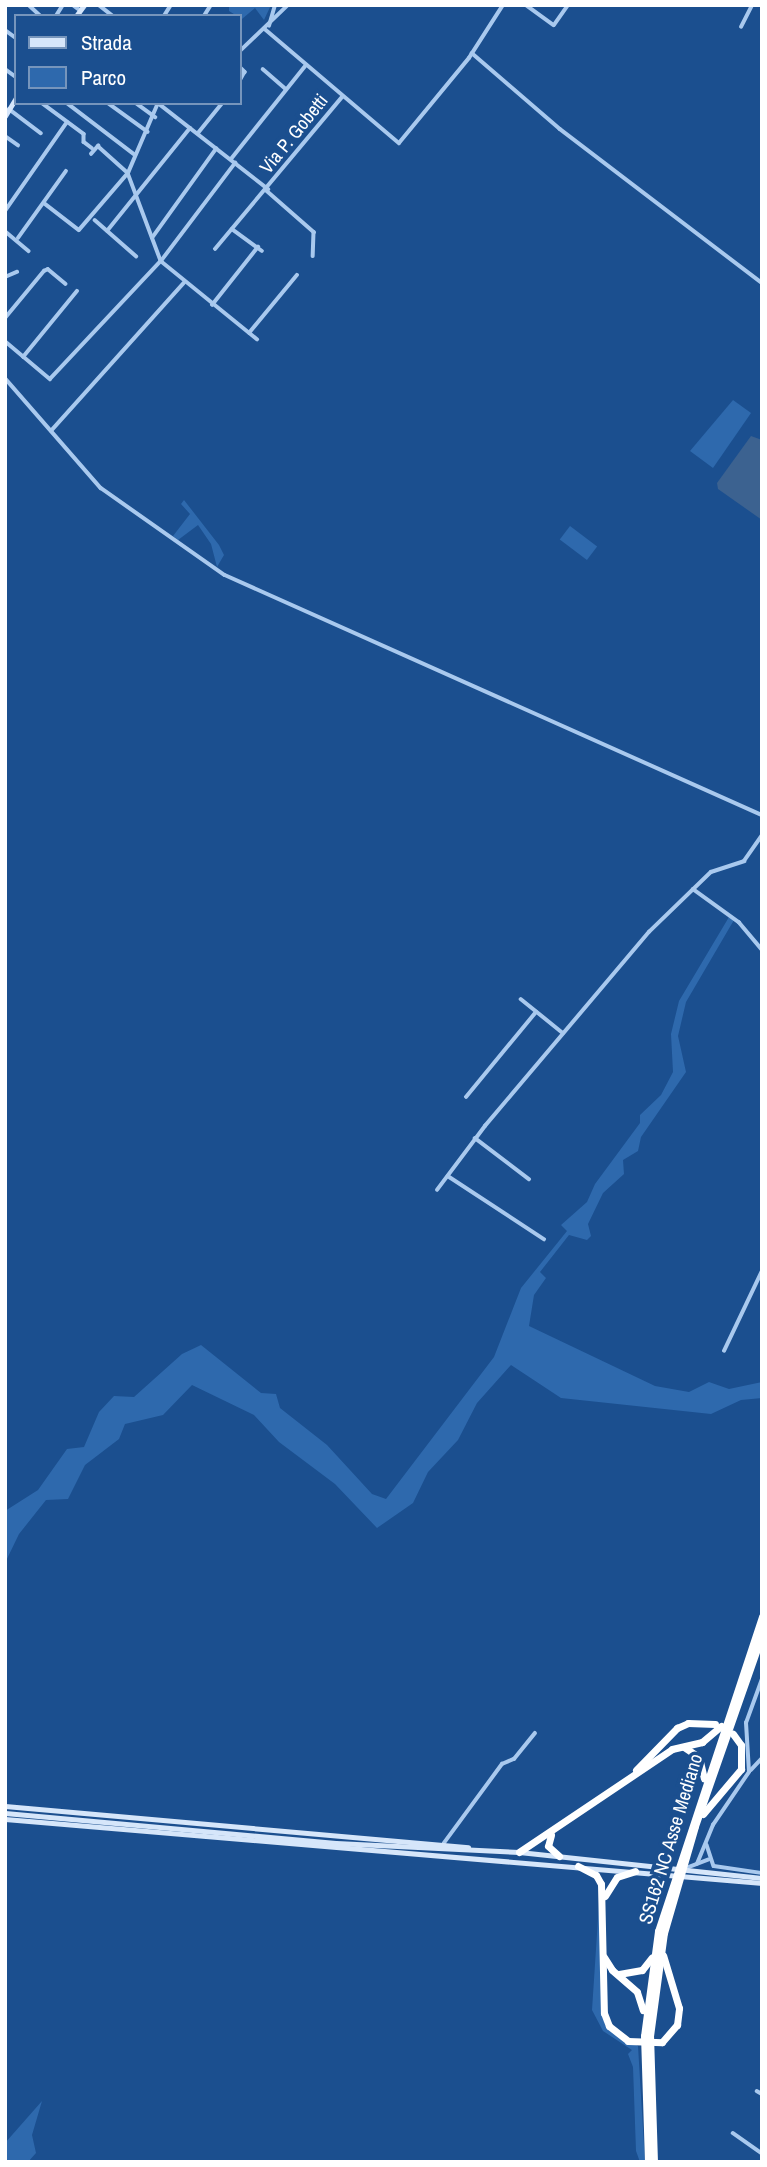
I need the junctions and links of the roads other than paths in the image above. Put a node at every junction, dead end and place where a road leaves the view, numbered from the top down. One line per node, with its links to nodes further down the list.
1 (73, 5): 8 (street)
2 (275, 5): 9 (street)
3 (288, 5): 9 (street)
4 (503, 5): 12 (street)
5 (526, 5): 6 (street)
6 (568, 5)
7 (752, 5): 10 (street)
8 (80, 10)
9 (267, 27): 11 (street); 13 (street)
10 (741, 27)
11 (242, 49)
12 (472, 53): 16 (street); 64 (street)
13 (306, 64): 15 (street); 16 (street)
14 (263, 69): 15 (street)
15 (286, 89): 39 (street)
16 (342, 97): 43 (street, Via P. Gobetti)
17 (14, 101): 25 (main road)
18 (45, 105): 28 (street)
19 (70, 105): 37 (street)
20 (110, 105): 30 (street)
21 (139, 105): 27 (street)
22 (158, 105): 27 (street)
23 (161, 105): 29 (street)
24 (220, 105): 32 (street)
25 (9, 109): 26 (main road); 31 (street)
26 (5, 116)
27 (155, 117): 30 (street)
28 (68, 122): 35 (street); 46 (street)
29 (190, 128): 32 (street); 44 (street)
30 (148, 132): 37 (street)
31 (41, 133)
32 (198, 133): 36 (street)
33 (5, 136): 34 (street)
34 (18, 145)
35 (92, 148)
36 (217, 148): 39 (street); 52 (street)
37 (134, 153): 42 (street)
38 (91, 154): 42 (street)
39 (231, 159): 40 (street)
40 (235, 163): 43 (street); 59 (street)
41 (66, 171): 45 (street)
42 (128, 173): 44 (street); 45 (street)
43 (267, 190): 48 (street, Via P. Gobetti); 58 (street)
44 (136, 197): 50 (street); 52 (street)
45 (44, 203): 51 (street)
46 (5, 211)
47 (95, 220): 50 (street)
48 (232, 229): 53 (street); 54 (street, Via P. Gobetti)
49 (5, 231): 55 (street)
50 (107, 231): 57 (street)
51 (18, 238)
52 (152, 238): 59 (street)
53 (258, 247): 56 (street); 67 (street)
54 (215, 249)
55 (29, 251)
56 (262, 251)
57 (136, 256)
58 (313, 256)
59 (161, 261): 63 (street); 72 (street)
60 (17, 272): 62 (street)
61 (291, 272): 69 (street)
62 (5, 277)
63 (184, 283): 67 (street); 74 (street)
64 (762, 283)
65 (66, 284): 68 (street)
66 (77, 291): 72 (street)
67 (212, 305): 69 (street)
68 (5, 317)
69 (249, 333): 70 (street)
70 (257, 339)
71 (5, 341): 72 (street)
72 (23, 357)
73 (5, 378): 74 (street)
74 (51, 431): 75 (street)
75 (762, 815)
76 (762, 835): 77 (street)
77 (692, 889): 78 (street); 81 (street)
78 (762, 949)
79 (520, 999): 80 (street)
80 (536, 1012): 81 (street); 82 (street)
81 (563, 1033): 83 (street)
82 (466, 1097)
83 (475, 1138): 84 (street); 85 (street)
84 (448, 1176): 86 (street); 87 (street)
85 (529, 1179)
86 (437, 1190)
87 (544, 1238)
88 (762, 1270): 89 (street)
89 (724, 1351)
90 (761, 1617): 93 (highway, SS162 NC Asse Mediano)
91 (762, 1635): 104 (highway, SS162 NC Asse Mediano)
92 (762, 1679): 98 (street)
93 (720, 1723): 96 (highway); 99 (highway); 100 (highway, SS162 NC Asse Mediano)
94 (535, 1733): 108 (street)
95 (733, 1734): 104 (highway)
96 (683, 1747): 99 (highway); 100 (highway)
97 (762, 1758): 98 (street)
98 (749, 1772): 107 (street)
99 (628, 1778): 105 (highway)
100 (705, 1780): 109 (highway, SS162 NC Asse Mediano)
101 (5, 1806): 106 (main road)
102 (5, 1813): 106 (main road)
103 (5, 1819): 110 (main road)
104 (695, 1826): 109 (highway, SS162 NC Asse Mediano)
105 (551, 1834): 112 (highway); 113 (highway)
106 (323, 1839): 108 (main road); 110 (main road); 111 (main road)
107 (707, 1841): 114 (street); 115 (street)
108 (444, 1843): 111 (main road)
109 (687, 1843): 122 (highway, SS162 NC Asse Mediano)
110 (326, 1849): 116 (main road)
111 (474, 1849): 112 (main road)
112 (519, 1852): 113 (main road)
113 (559, 1856): 117 (main road)
114 (708, 1860): 115 (street); 119 (street)
115 (696, 1864): 117 (street)
116 (578, 1866): 118 (main road); 121 (highway)
117 (682, 1869): 119 (main road)
118 (635, 1871): 120 (main road); 121 (highway)
119 (762, 1875)
120 (762, 1883)
121 (604, 1899): 125 (highway)
122 (668, 1901): 123 (highway, SS162 NC Asse Mediano); 124 (highway, SS162 NC Asse Mediano)
123 (664, 1933): 125 (highway); 128 (highway, SS162 NC Asse Mediano)
124 (654, 1953): 126 (highway); 127 (highway, SS162 NC Asse Mediano)
125 (604, 1956): 126 (highway)
126 (617, 1973): 127 (highway)
127 (645, 2020): 128 (highway, SS162 NC Asse Mediano)
128 (647, 2036): 129 (highway, SS162 NC Asse Mediano)
129 (647, 2054): 134 (highway, SS162 NC Asse Mediano); 135 (highway, SS162 NC Asse Mediano)
130 (757, 2091): 131 (street)
131 (762, 2094)
132 (733, 2133): 133 (street)
133 (762, 2153)
134 (648, 2162)
135 (654, 2162)

